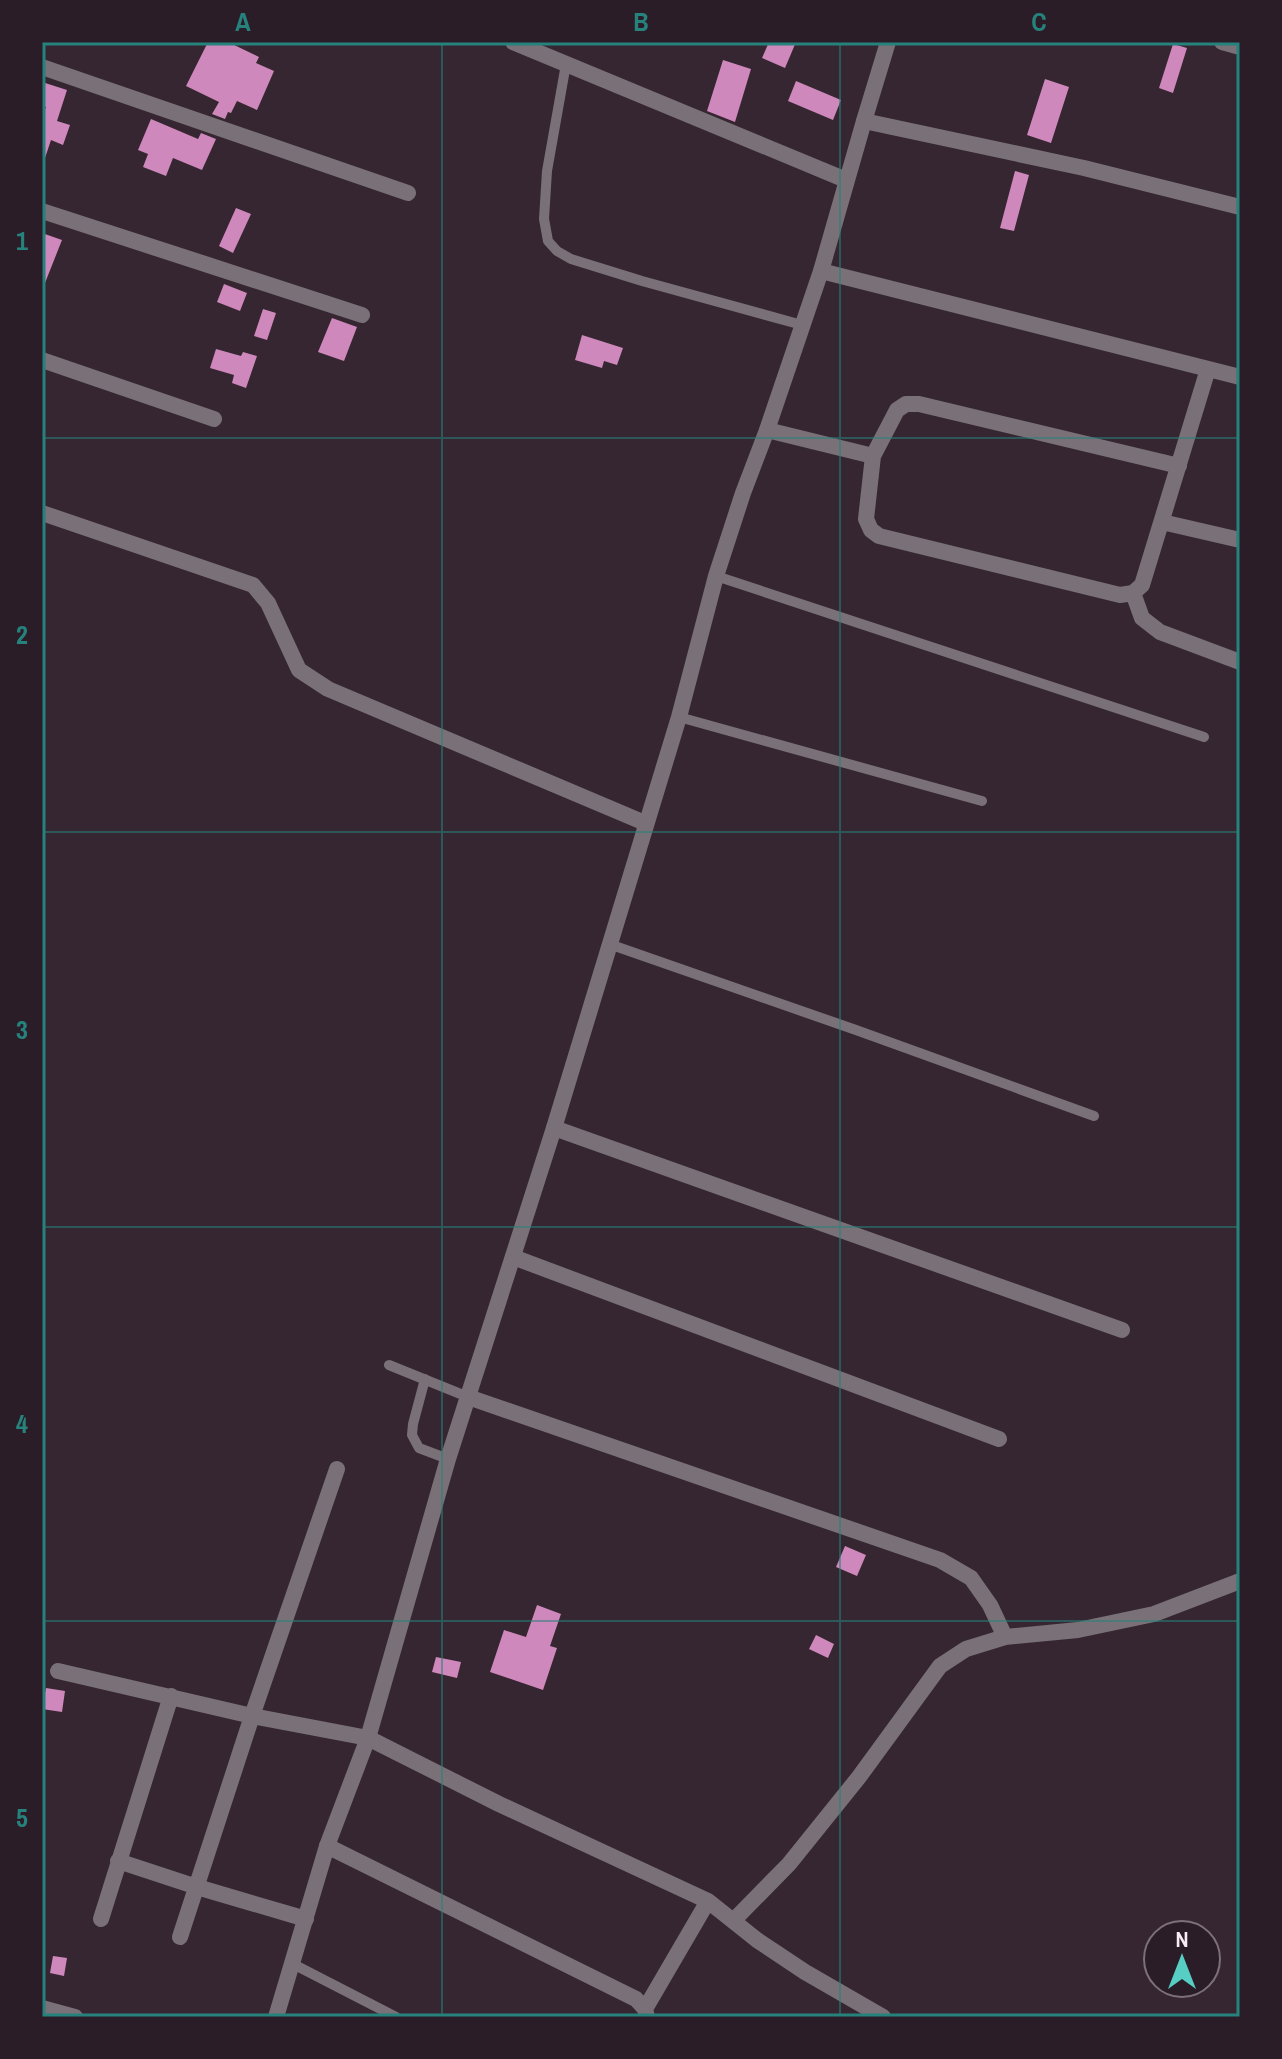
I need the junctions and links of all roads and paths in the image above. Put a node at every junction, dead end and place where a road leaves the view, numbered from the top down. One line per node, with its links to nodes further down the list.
1 (513, 42): 5 (street)
2 (888, 42): 7 (street)
3 (1222, 42): 4 (street)
4 (1240, 47)
5 (566, 64): 8 (street); 14 (lane)
6 (42, 67): 9 (street)
7 (864, 121): 8 (street); 10 (street)
8 (846, 180): 12 (street)
9 (408, 193)
10 (1240, 207)
11 (42, 211): 13 (street)
12 (821, 271): 14 (street); 16 (street)
13 (362, 315)
14 (802, 325): 19 (street)
15 (42, 360): 18 (street)
16 (1208, 369): 17 (street); 21 (street)
17 (1240, 377)
18 (214, 419)
19 (767, 430): 20 (street); 25 (street)
20 (873, 456): 21 (street); 26 (street)
21 (1179, 466): 23 (street)
22 (42, 513): 31 (street)
23 (1162, 522): 24 (street); 26 (street)
24 (1240, 540)
25 (716, 576): 28 (street); 29 (lane)
26 (1133, 593): 27 (street)
27 (1240, 662)
28 (679, 717): 30 (lane); 31 (street)
29 (1204, 737)
30 (982, 801)
31 (645, 823): 32 (street)
32 (609, 944): 33 (lane); 34 (street)
33 (1094, 1116)
34 (554, 1128): 35 (street); 36 (street)
35 (513, 1257): 39 (street); 40 (street)
36 (1122, 1330)
37 (389, 1365): 38 (lane)
38 (425, 1379): 39 (lane); 41 (lane)
39 (468, 1397): 41 (street); 44 (street)
40 (999, 1439)
41 (448, 1459): 48 (street)
42 (337, 1469): 47 (street)
43 (1240, 1581): 44 (street)
44 (1005, 1637): 55 (street)
45 (58, 1671): 46 (street)
46 (171, 1696): 47 (street); 50 (street)
47 (252, 1716): 48 (street); 51 (street)
48 (368, 1738): 49 (street); 52 (street)
49 (327, 1846): 54 (street); 59 (street)
50 (118, 1861): 51 (street); 53 (street)
51 (197, 1887): 54 (street); 56 (street)
52 (708, 1901): 55 (street); 59 (street)
53 (101, 1919)
54 (306, 1919): 57 (street)
55 (734, 1920): 63 (street)
56 (180, 1937)
57 (293, 1964): 61 (street); 62 (lane)
58 (42, 2008): 60 (street)
59 (646, 2013)
60 (75, 2017)
61 (276, 2017)
62 (396, 2017)
63 (883, 2017)

